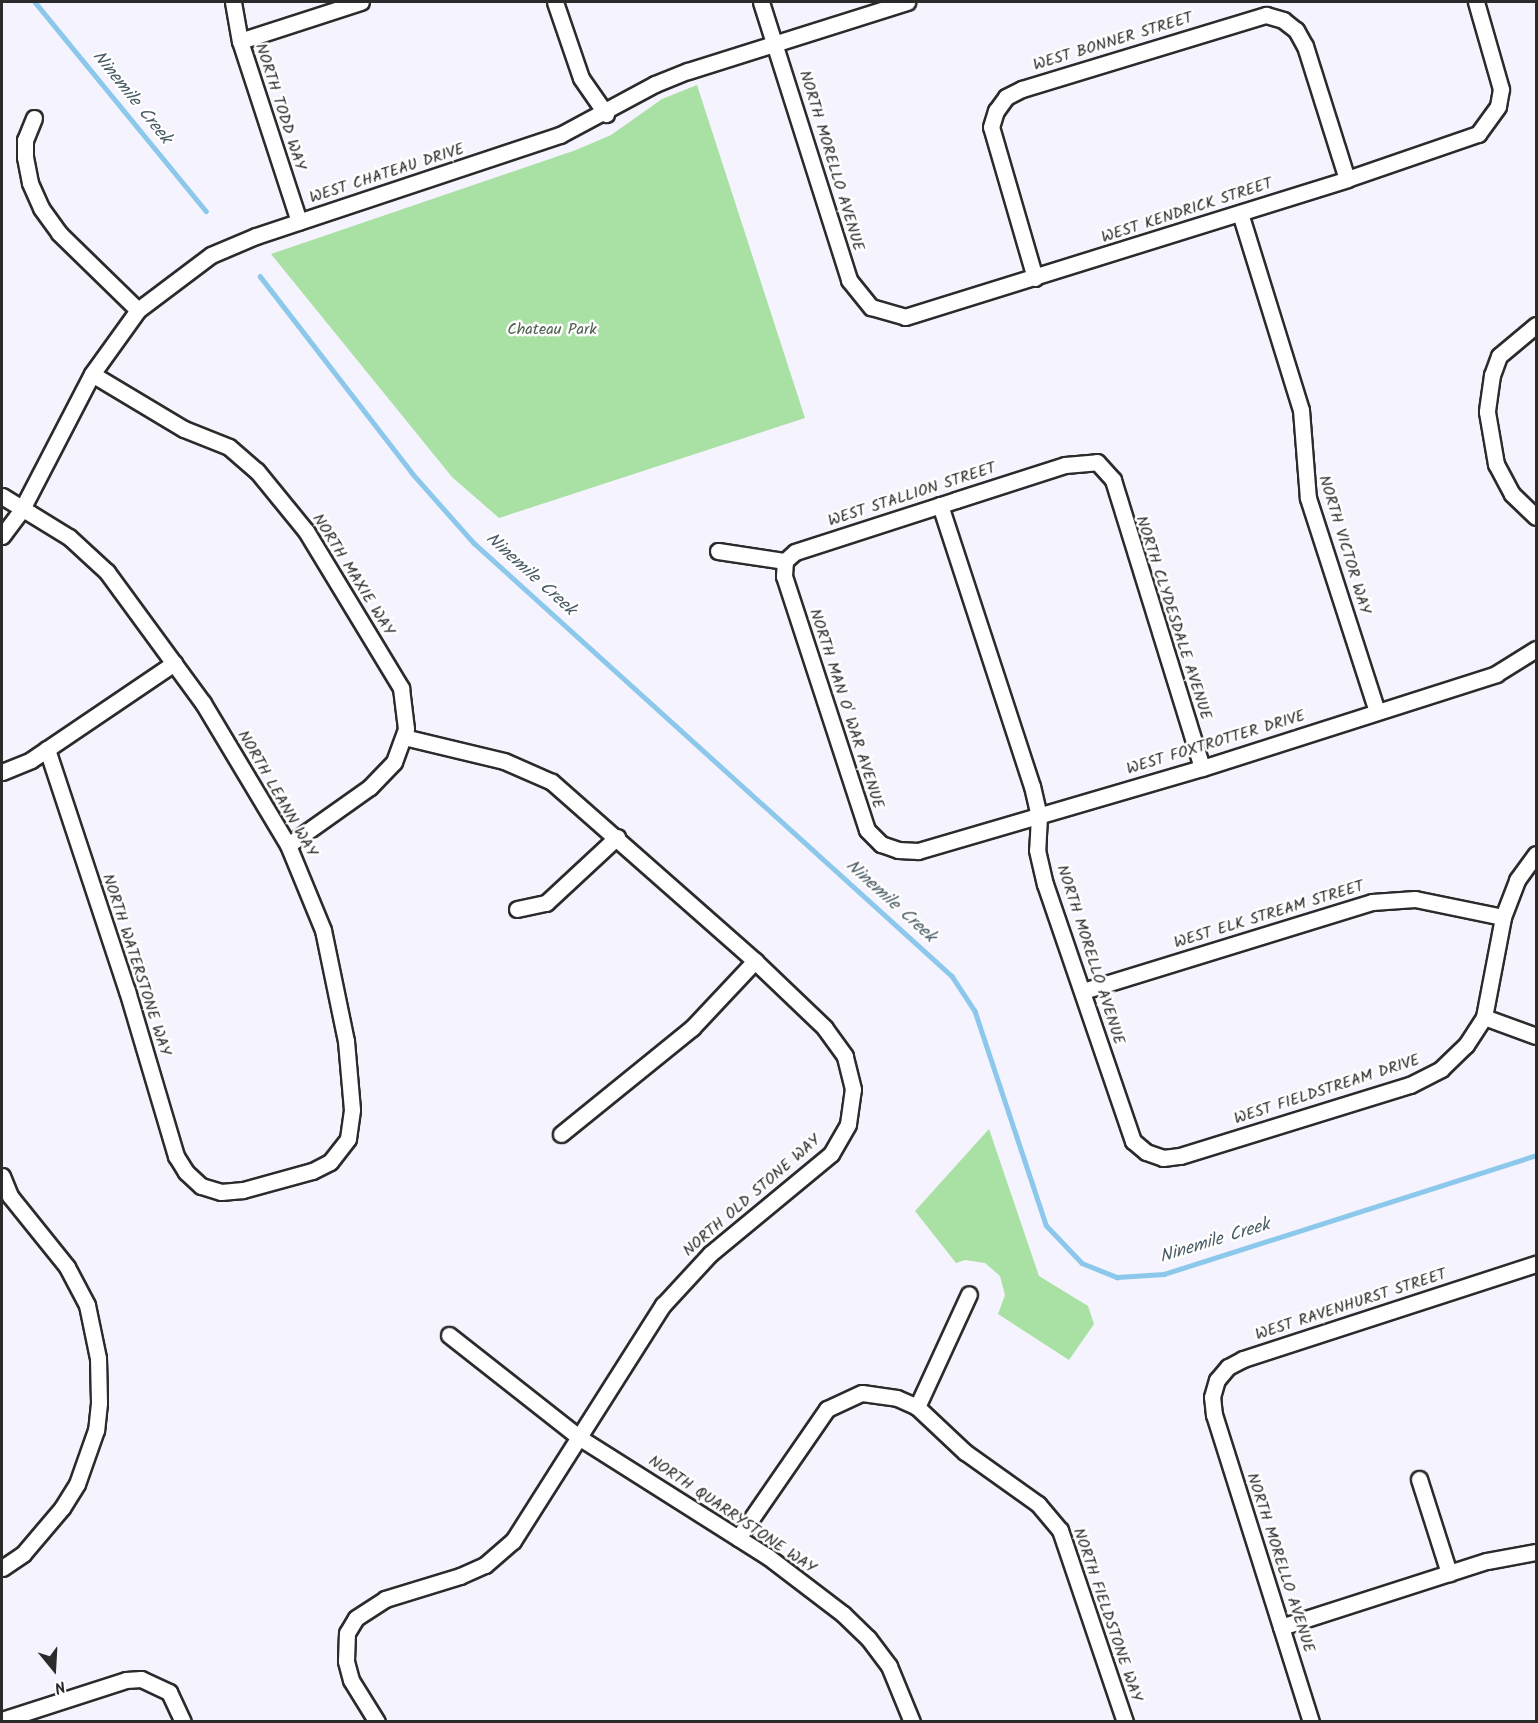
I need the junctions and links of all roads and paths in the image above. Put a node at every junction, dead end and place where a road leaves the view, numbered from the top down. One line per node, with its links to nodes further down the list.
1 (233, 2): 7 (street, NORTH TODD WAY)
2 (362, 2): 7 (street)
3 (555, 2): 9 (street)
4 (761, 2): 8 (street, NORTH MORELLO AVENUE)
5 (907, 2): 8 (street, WEST CHATEAU DRIVE)
6 (1476, 2): 11 (street, WEST KENDRICK STREET)
7 (240, 41): 13 (street, NORTH TODD WAY)
8 (775, 43): 9 (street, WEST CHATEAU DRIVE); 16 (street, NORTH MORELLO AVENUE)
9 (606, 114): 13 (street, WEST CHATEAU DRIVE)
10 (34, 118): 15 (street)
11 (1347, 179): 12 (street, WEST KENDRICK STREET); 14 (street, WEST BONNER STREET)
12 (1240, 213): 14 (street, WEST KENDRICK STREET); 29 (street, NORTH VICTOR WAY)
13 (299, 222): 15 (street, WEST CHATEAU DRIVE)
14 (1035, 278): 16 (street, WEST KENDRICK STREET)
15 (138, 310): 18 (street, WEST CHATEAU DRIVE)
16 (888, 314)
17 (1536, 325): 23 (street)
18 (92, 374): 22 (street, WEST CHATEAU DRIVE); 30 (street, NORTH MAXIE WAY)
19 (1113, 480): 21 (street, WEST STALLION STREET); 32 (street, NORTH CLYDESDALE AVENUE)
20 (2, 496): 22 (street, NORTH LEANN WAY)
21 (939, 506): 26 (street, WEST STALLION STREET); 34 (street, NORTH MORELLO AVENUE)
22 (22, 509): 24 (street, WEST CHATEAU DRIVE); 28 (street, NORTH LEANN WAY)
23 (1536, 517)
24 (2, 536)
25 (718, 551): 26 (street)
26 (785, 561): 37 (street, NORTH MAN O' WAR AVENUE)
27 (1536, 649): 29 (street, WEST FOXTROTTER DRIVE)
28 (174, 663): 31 (street); 36 (street, NORTH LEANN WAY)
29 (1377, 711): 32 (street, WEST FOXTROTTER DRIVE)
30 (404, 737): 35 (street, NORTH OLD STONE WAY); 36 (street, NORTH MAXIE WAY)
31 (47, 749): 33 (street); 48 (street, NORTH WATERSTONE WAY)
32 (1202, 768): 34 (street, WEST FOXTROTTER DRIVE)
33 (2, 772)
34 (1039, 816): 37 (street, WEST FOXTROTTER DRIVE); 42 (street, NORTH MORELLO AVENUE)
35 (617, 837): 39 (street); 41 (street, NORTH OLD STONE WAY)
36 (288, 845): 48 (street, NORTH LEANN WAY)
37 (898, 850)
38 (1536, 854): 40 (street, WEST FIELDSTREAM DRIVE)
39 (517, 909)
40 (1503, 917): 42 (street, WEST ELK STREAM STREET); 43 (street, WEST FIELDSTREAM DRIVE)
41 (755, 961): 45 (street); 54 (street, NORTH OLD STONE WAY)
42 (1083, 991): 46 (street, NORTH MORELLO AVENUE)
43 (1484, 1017): 44 (street); 46 (street, WEST FIELDSTREAM DRIVE)
44 (1536, 1036)
45 (561, 1134)
46 (1163, 1158)
47 (2, 1176): 58 (street)
48 (201, 1186)
49 (1536, 1264): 53 (street, WEST RAVENHURST STREET)
50 (969, 1294): 52 (street)
51 (449, 1335): 54 (street, NORTH QUARRYSTONE WAY)
52 (917, 1407): 56 (street, NORTH FIELDSTONE WAY); 65 (street, NORTH FIELDSTONE WAY)
53 (1214, 1414): 60 (street, NORTH MORELLO AVENUE)
54 (580, 1438): 56 (street, NORTH QUARRYSTONE WAY); 63 (street, NORTH OLD STONE WAY)
55 (1419, 1479): 59 (street)
56 (738, 1538): 64 (street, NORTH QUARRYSTONE WAY)
57 (1536, 1552): 59 (street)
58 (2, 1568)
59 (1449, 1573): 60 (street)
60 (1281, 1627): 66 (street, NORTH MORELLO AVENUE)
61 (2, 1720): 62 (street)
62 (183, 1722)
63 (377, 1722)
64 (912, 1722)
65 (1125, 1722)
66 (1311, 1722)

